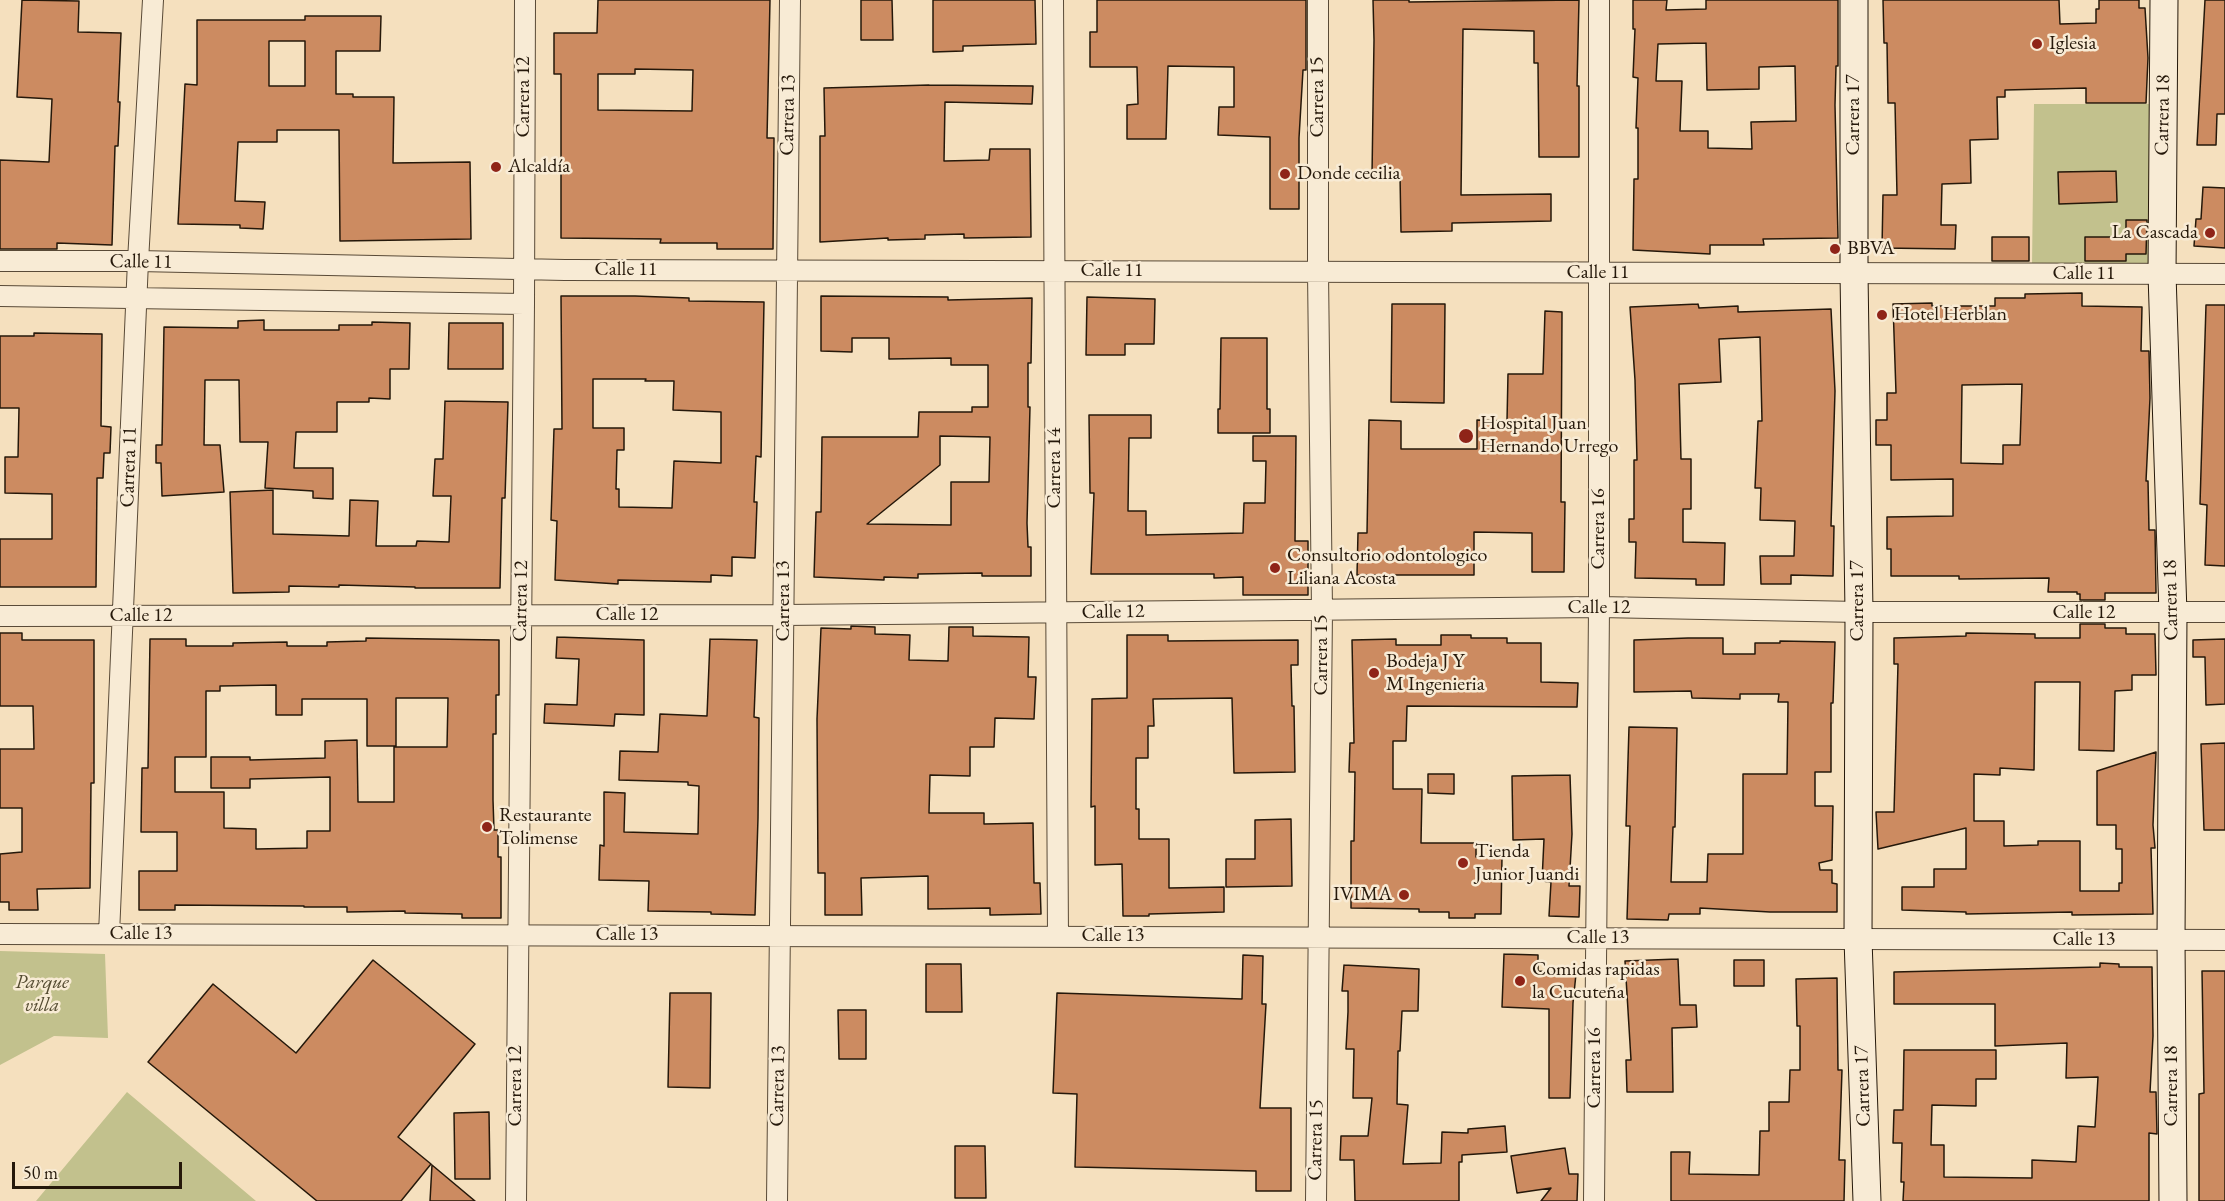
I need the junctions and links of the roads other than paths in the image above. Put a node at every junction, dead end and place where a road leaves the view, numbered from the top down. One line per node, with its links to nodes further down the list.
1 (153, 0): 10 (street, Carrera 11)
2 (525, 0): 11 (street, Carrera 12)
3 (790, 0): 12 (street, Carrera 13)
4 (1053, 0): 13 (street, Carrera 14)
5 (1318, 0): 14 (street, Carrera 15)
6 (1599, 0): 15 (street, Carrera 16)
7 (1854, 0): 16 (street, Carrera 17)
8 (2164, 0): 17 (street, Carrera 18)
9 (0, 261): 10 (street, Calle 11)
10 (138, 261): 11 (street, Calle 11); 20 (street, Carrera 11)
11 (524, 270): 12 (street, Calle 11); 21 (street, Carrera 12)
12 (786, 270): 13 (street, Calle 11); 29 (street, Carrera 13)
13 (1054, 271): 14 (street, Calle 11); 26 (street, Carrera 14)
14 (1318, 272): 15 (street, Calle 11); 23 (street, Carrera 15)
15 (1598, 273): 16 (street, Calle 11); 22 (street, Carrera 16)
16 (1854, 273): 17 (street, Calle 11); 24 (street, Carrera 17)
17 (2162, 274): 18 (street, Calle 11); 27 (street, Carrera 18)
18 (2225, 274)
19 (0, 296): 20 (street, Calle 11)
20 (136, 298): 21 (street, Calle 11); 31 (street, Carrera 11)
21 (524, 304): 28 (street, Carrera 12)
22 (1599, 607): 23 (street, Calle 12); 24 (street, Calle 12); 38 (street, Carrera 16)
23 (1322, 610): 26 (street, Calle 12); 37 (street, Carrera 15)
24 (1859, 612): 27 (street, Calle 12); 39 (street, Carrera 17)
25 (2225, 612): 27 (street, Calle 12)
26 (1056, 613): 29 (street, Calle 12); 36 (street, Carrera 14)
27 (2173, 614): 40 (street, Carrera 18)
28 (521, 615): 29 (street, Calle 12); 31 (street, Calle 12); 34 (street, Carrera 12)
29 (784, 615): 35 (street, Carrera 13)
30 (0, 616): 31 (street, Calle 12)
31 (124, 616): 33 (street, Carrera 11)
32 (0, 934): 33 (street, Calle 13)
33 (109, 934): 34 (street, Calle 13)
34 (517, 935): 35 (street, Calle 13); 42 (street, Carrera 12)
35 (780, 936): 36 (street, Calle 13); 43 (street, Carrera 13)
36 (1058, 936): 37 (street, Calle 13)
37 (1319, 937): 38 (street, Calle 13); 44 (street, Carrera 15)
38 (1596, 938): 39 (street, Calle 13); 45 (street, Carrera 16)
39 (1858, 939): 40 (street, Calle 13); 46 (street, Carrera 17)
40 (2171, 940): 41 (street, Calle 13); 47 (street, Carrera 18)
41 (2225, 940)
42 (516, 1201)
43 (777, 1201)
44 (1316, 1201)
45 (1594, 1201)
46 (1867, 1201)
47 (2173, 1201)

